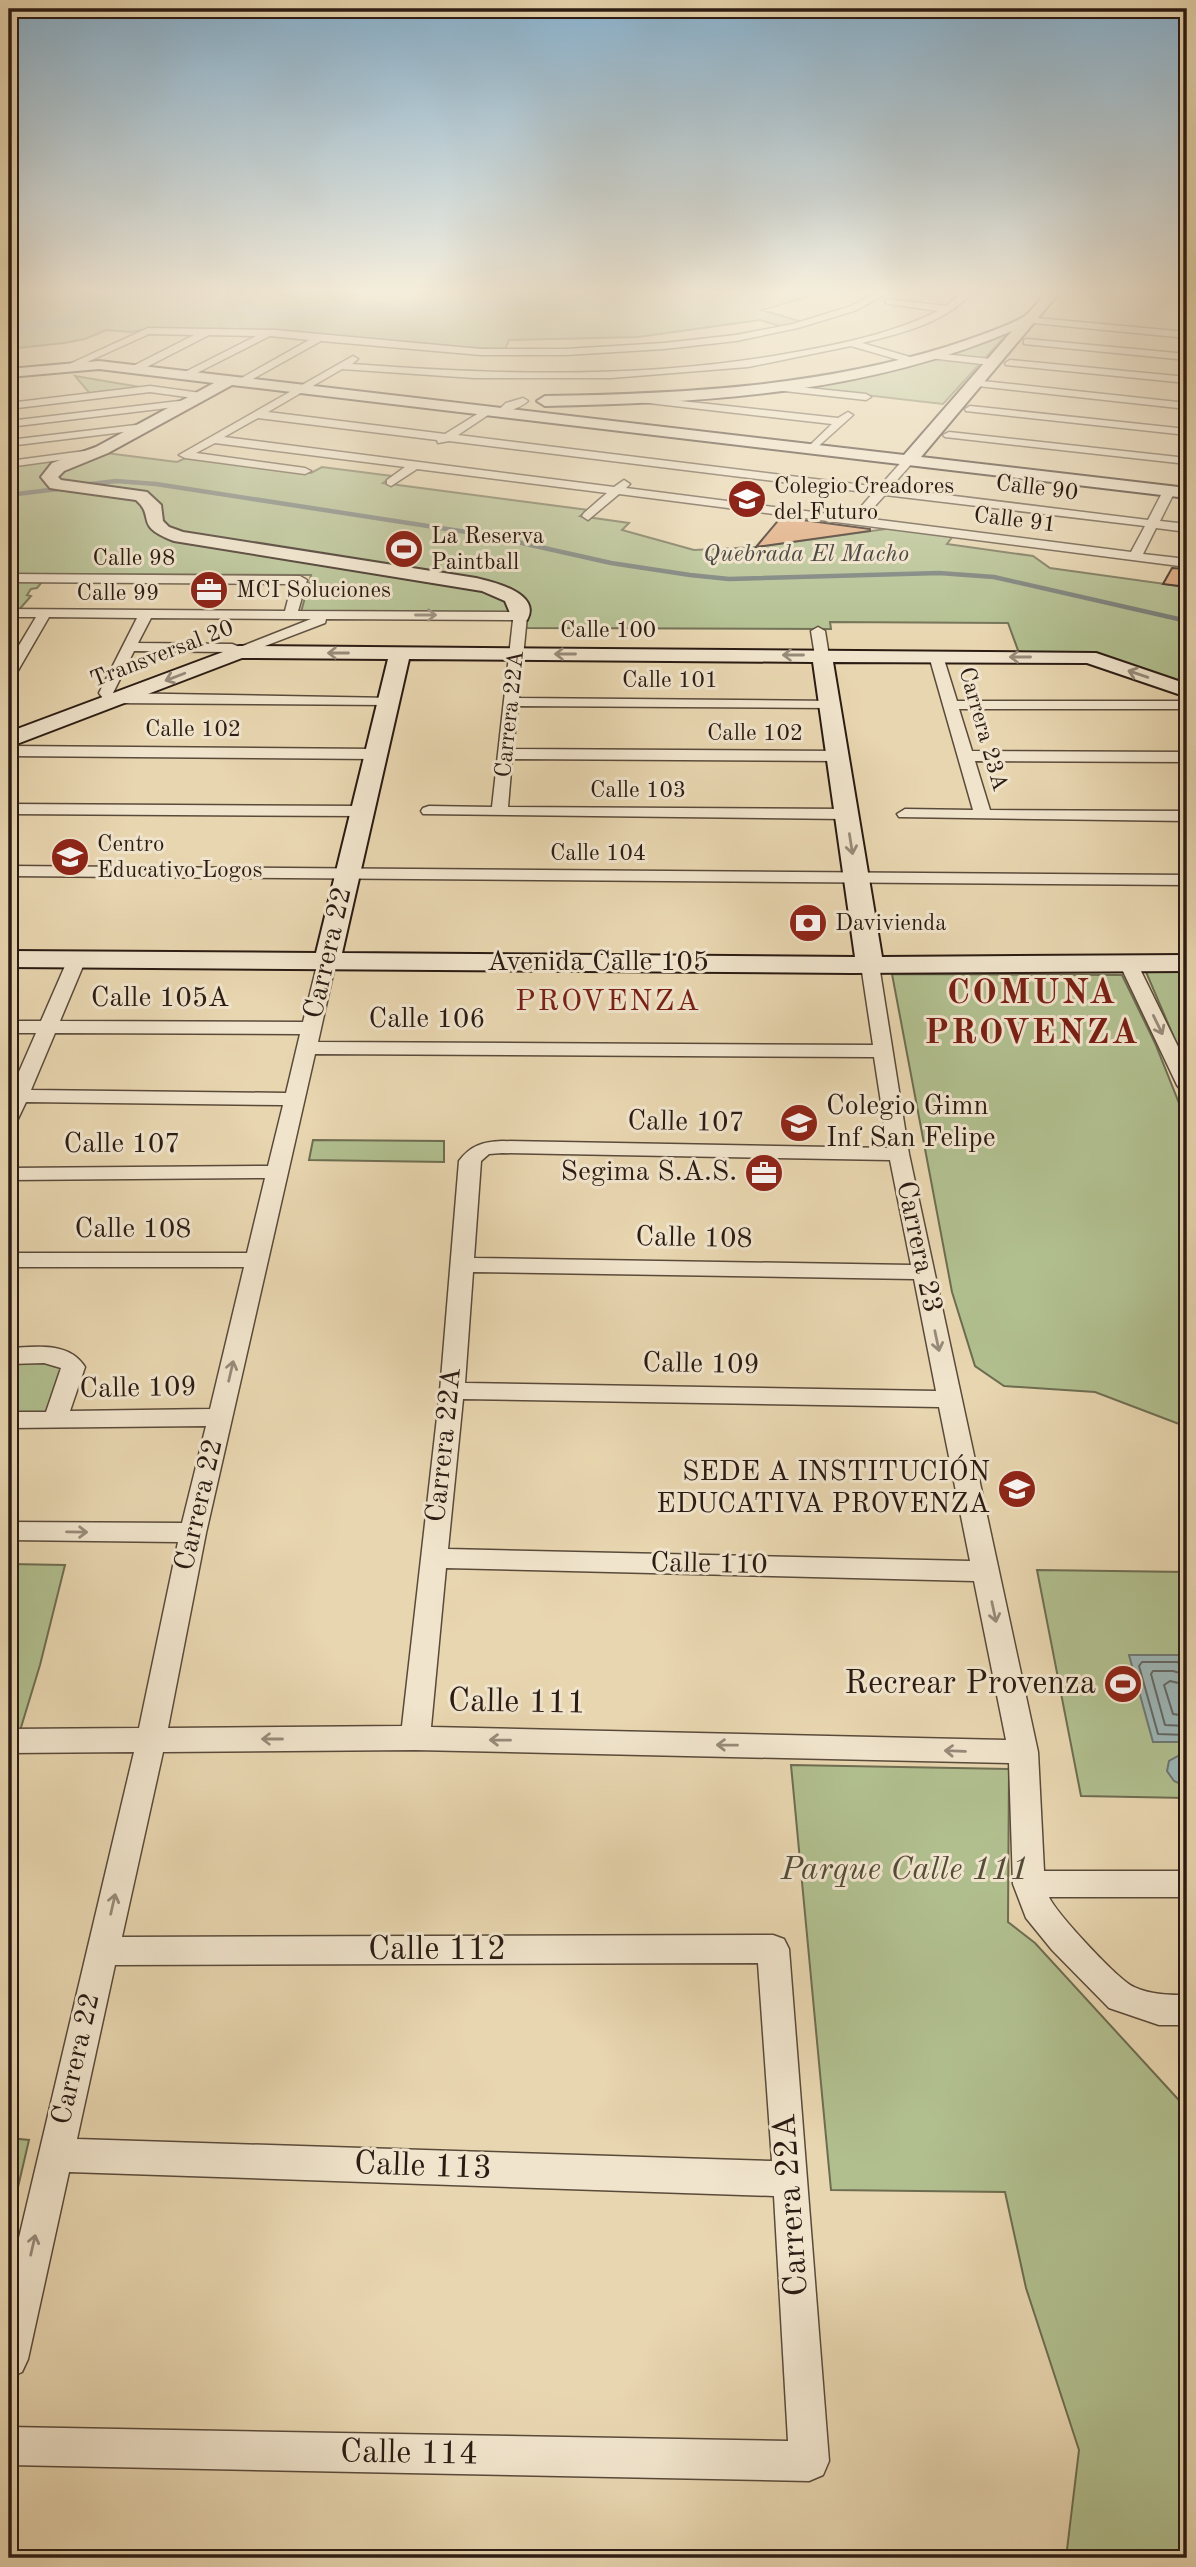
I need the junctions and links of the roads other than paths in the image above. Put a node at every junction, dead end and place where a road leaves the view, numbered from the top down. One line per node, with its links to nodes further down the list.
1 (131, 408): 14 (street)
2 (179, 408): 15 (street)
3 (267, 408): 12 (street)
4 (457, 408): 11 (street)
5 (503, 408): 11 (street)
6 (717, 408): 13 (street)
7 (855, 408): 13 (street)
8 (968, 408): 25 (street)
9 (977, 408): 23 (street)
10 (985, 408): 16 (street)
11 (493, 412): 17 (street); 21 (street)
12 (256, 414): 17 (street, Calle 90); 18 (street)
13 (841, 422): 21 (street)
14 (12, 424): 19 (street)
15 (144, 427): 19 (street); 22 (street)
16 (1187, 432)
17 (448, 437): 26 (street, Calle 90); 28 (street)
18 (212, 439): 28 (street, Calle 91); 30 (street)
19 (27, 441): 20 (street)
20 (9, 443)
21 (812, 449): 25 (street)
22 (92, 453): 24 (street); 29 (street)
23 (1186, 460)
24 (37, 461): 27 (street); 29 (street)
25 (908, 461): 32 (street); 34 (street)
26 (651, 462): 32 (street, Calle 90); 33 (street)
27 (9, 464)
28 (412, 465): 31 (street); 33 (street, Calle 91)
29 (58, 467): 49 (street)
30 (305, 471)
31 (391, 482)
32 (882, 490): 37 (street); 38 (street, Calle 90)
33 (617, 491): 36 (street); 37 (street, Calle 91)
34 (1169, 491): 35 (street); 38 (street)
35 (1187, 493)
36 (587, 516)
37 (855, 521): 40 (street, Calle 91)
38 (1152, 523): 39 (street, Calle 90); 40 (street)
39 (1187, 528)
40 (1135, 557): 41 (street, Calle 91)
41 (1187, 564)
42 (9, 578): 44 (street, Calle 98)
43 (226, 597): 44 (street, Calle 98); 46 (street, Calle 99); 47 (street, Calle 98); 51 (street, Calle 99)
44 (17, 598): 45 (street, Calle 99)
45 (45, 613): 46 (street, Calle 99); 53 (street)
46 (146, 614): 52 (street)
47 (290, 615): 48 (street, Calle 99); 51 (street, Calle 99)
48 (333, 615): 49 (street, Calle 99, one-way to 49); 51 (street, Transversal 20)
49 (520, 616): 55 (street, Carrera 22A)
50 (818, 631): 56 (street)
51 (238, 636): 52 (street, Calle 100); 54 (street, Calle 100, one-way to 51); 60 (street, Transversal 20, one-way to 60)
52 (129, 647): 60 (street)
53 (15, 652): 58 (street)
54 (400, 653): 55 (street, Calle 100); 61 (street, Carrera 22)
55 (516, 654): 56 (street, Calle 100, one-way to 55); 62 (street, Carrera 22A)
56 (822, 656): 57 (street, Calle 100); 63 (street, Carrera 23)
57 (936, 656): 59 (street, Calle 100, one-way to 57); 64 (street, Carrera 23A)
58 (9, 674)
59 (1187, 691)
60 (115, 700): 61 (street); 66 (street, Transversal 20)
61 (388, 701): 68 (street, Carrera 22)
62 (511, 702): 63 (street, Calle 101); 69 (street, Carrera 22A)
63 (829, 704): 70 (street, Carrera 23)
64 (950, 705): 65 (street); 71 (street, Carrera 23A)
65 (1187, 705)
66 (9, 740)
67 (9, 751): 68 (street, Calle 102)
68 (376, 754): 74 (street, Carrera 22)
69 (505, 754): 70 (street, Calle 102); 76 (street, Carrera 22A)
70 (837, 756): 77 (street, Carrera 23)
71 (965, 756): 72 (street); 79 (street, Carrera 23A)
72 (1187, 757)
73 (9, 809): 74 (street)
74 (363, 811): 82 (street, Carrera 22)
75 (429, 811): 76 (street, Calle 103)
76 (499, 812): 77 (street, Calle 103)
77 (846, 814): 83 (street, Carrera 23, one-way to 83)
78 (905, 814): 79 (street)
79 (983, 815): 80 (street)
80 (1187, 816)
81 (9, 871): 82 (street, Calle 104)
82 (348, 874): 83 (street, Calle 104); 87 (street, Carrera 22)
83 (856, 877): 84 (street, Calle 104); 90 (street, Carrera 23)
84 (1187, 880)
85 (9, 945): 87 (street, Avenida Calle 105)
86 (1187, 951): 90 (street, Avenida Calle 105)
87 (329, 954): 89 (street, Avenida Calle 105); 90 (street, Avenida Calle 105); 95 (street, Carrera 22)
88 (9, 959): 89 (street, Avenida Calle 105)
89 (77, 959): 94 (street)
90 (869, 959): 92 (street, Avenida Calle 105); 96 (street, Carrera 23)
91 (1187, 963): 92 (street, Avenida Calle 105)
92 (1129, 965): 97 (street, one-way to 97)
93 (9, 1027): 94 (street, Calle 105A)
94 (48, 1027): 95 (street, Calle 105A); 98 (street)
95 (309, 1038): 96 (street, Calle 106); 99 (street, Carrera 22)
96 (883, 1051): 102 (street, Carrera 23)
97 (1187, 1085)
98 (13, 1096): 99 (street); 100 (street)
99 (295, 1099): 103 (street, Carrera 22)
100 (9, 1119)
101 (474, 1153): 102 (street, Calle 107); 107 (street, Carrera 22A)
102 (899, 1154): 108 (street, Carrera 23)
103 (278, 1172): 104 (street, Calle 107); 105 (street, Carrera 22)
104 (9, 1174)
105 (257, 1260): 106 (street, Calle 108); 112 (street, Carrera 22, one-way to 105)
106 (9, 1261)
107 (464, 1265): 108 (street, Calle 108); 110 (street, Carrera 22A)
108 (923, 1272): 111 (street, Carrera 23, one-way to 111)
109 (9, 1356): 114 (street, Calle 109)
110 (453, 1391): 111 (street, Calle 109); 117 (street, Carrera 22A)
111 (950, 1399): 118 (street, Carrera 23)
112 (220, 1417): 114 (street, Calle 109); 116 (street, Carrera 22)
113 (9, 1420): 114 (street)
114 (55, 1420)
115 (9, 1531): 116 (street, one-way to 116)
116 (193, 1533): 120 (street, Carrera 22)
117 (433, 1558): 118 (street, Calle 110); 119 (street, Carrera 22A)
118 (985, 1571): 122 (street, Carrera 23, one-way to 122)
119 (415, 1738): 120 (street, Calle 111, one-way to 120); 122 (street, Calle 111, one-way to 119)
120 (151, 1740): 121 (street, Calle 111); 126 (street, Carrera 22, one-way to 120)
121 (9, 1741)
122 (1023, 1752): 123 (street, Carrera 23)
123 (1029, 1884): 124 (street); 127 (street)
124 (1187, 1884)
125 (773, 1949): 126 (street, Calle 112); 129 (street, Carrera 22A)
126 (102, 1951): 128 (street, Carrera 22)
127 (1187, 2010)
128 (54, 2155): 129 (street, Calle 113); 130 (street, Carrera 22, one-way to 128)
129 (791, 2179): 132 (street, Carrera 22A)
130 (9, 2359)
131 (9, 2446): 132 (street, Calle 114)
132 (809, 2461)

